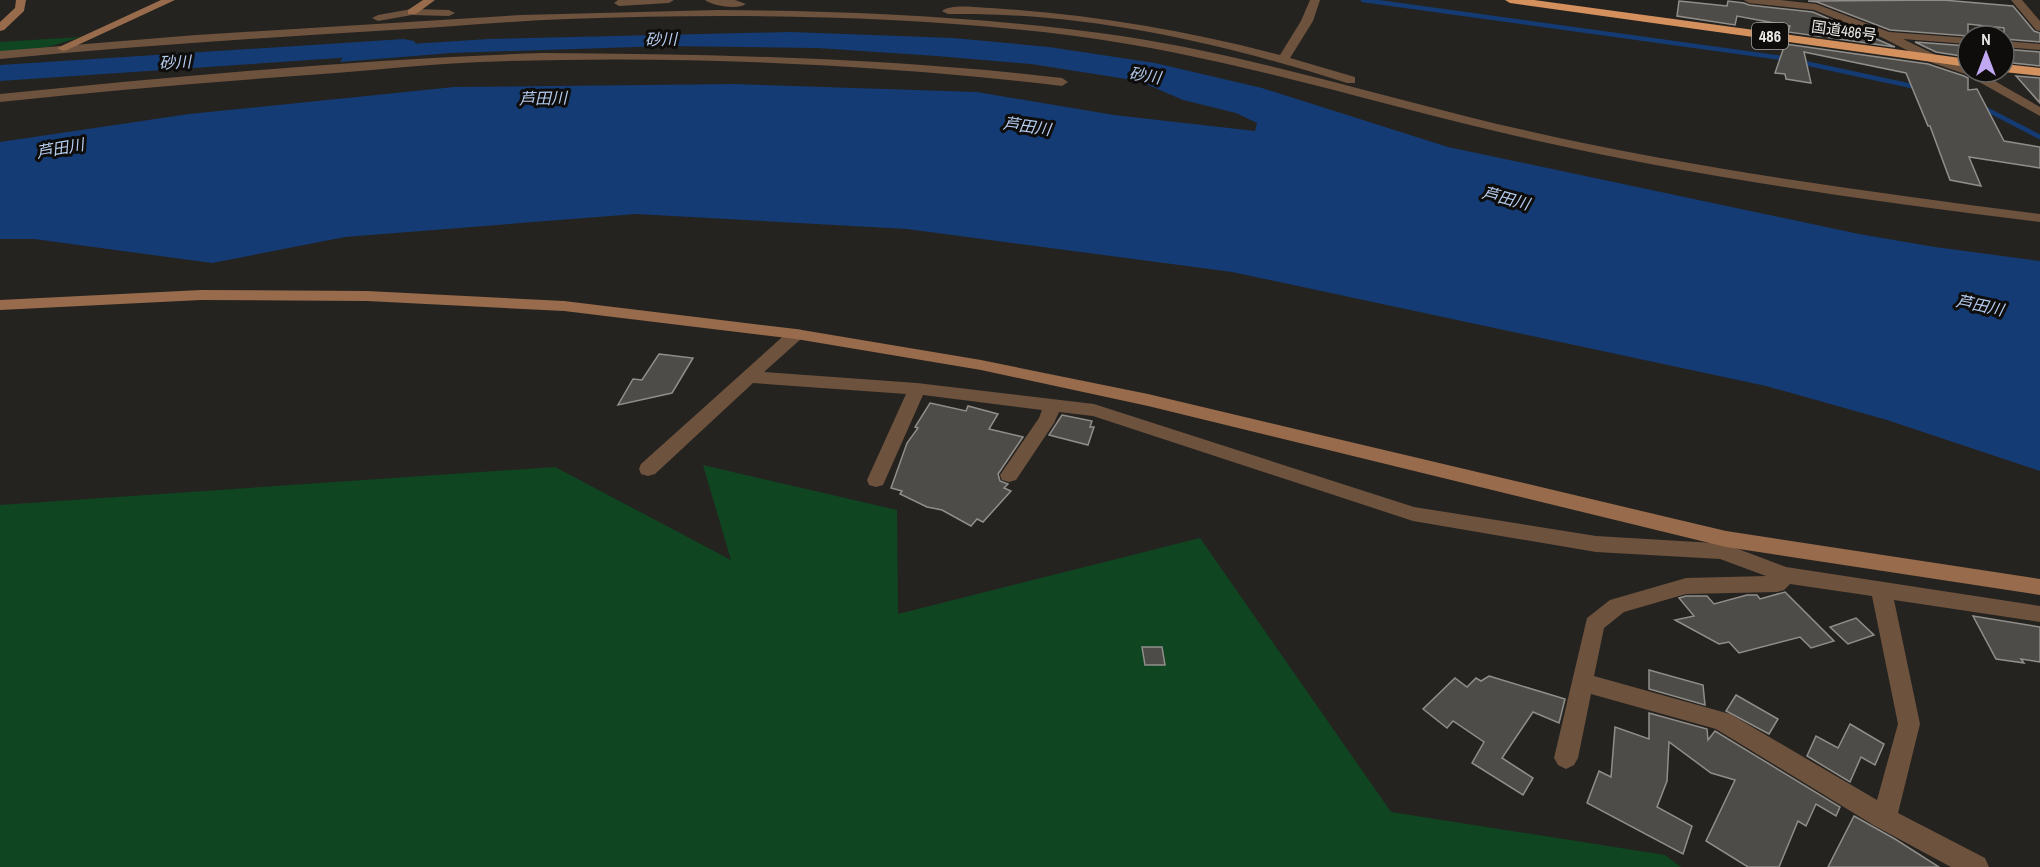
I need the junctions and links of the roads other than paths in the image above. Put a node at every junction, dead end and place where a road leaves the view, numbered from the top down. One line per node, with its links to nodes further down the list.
1 (21, 0): 16 (street)
2 (170, 0): 23 (street)
3 (430, 0): 14 (street)
4 (669, 0): 12 (street)
5 (710, 0): 11 (street)
6 (1315, 0): 25 (street)
7 (1510, 0): 13 (highway, 国道486号 / 486)
8 (1523, 0): 13 (highway, 国道486号 / 486)
9 (1749, 0): 19 (street)
10 (2016, 0): 17 (street)
11 (756, 6): 12 (street); 25 (street)
12 (560, 7): 15 (street)
13 (1573, 9): 26 (highway, 国道486号 / 486)
14 (412, 12): 15 (street); 18 (street)
15 (500, 18): 18 (street); 36 (street)
16 (0, 28)
17 (2040, 28)
18 (321, 31): 23 (street)
19 (1885, 35): 20 (street); 26 (street)
20 (1956, 40)
21 (2016, 45): 22 (street)
22 (2040, 47)
23 (63, 48): 24 (street)
24 (0, 55)
25 (1284, 58): 35 (street)
26 (1934, 59): 27 (highway, 国道486号 / 486); 28 (street)
27 (1956, 62)
28 (1956, 67)
29 (2016, 69): 30 (highway)
30 (2040, 72)
31 (1062, 82): 33 (street)
32 (1990, 84): 34 (street)
33 (0, 98)
34 (2040, 112)
35 (2040, 208)
36 (2040, 218)
37 (0, 305): 38 (street)
38 (796, 334): 39 (street); 45 (street)
39 (749, 377): 40 (street); 42 (street)
40 (917, 389): 41 (street); 44 (street)
41 (1052, 405): 43 (street); 45 (street)
42 (648, 469)
43 (1009, 475)
44 (876, 480)
45 (1724, 545): 46 (street); 47 (street)
46 (1785, 575): 48 (street); 50 (street)
47 (2040, 587)
48 (1881, 590): 49 (street); 52 (street)
49 (2040, 614)
50 (1582, 682): 51 (street); 52 (street)
51 (1566, 758)
52 (1884, 818): 53 (street)
53 (1976, 867)

